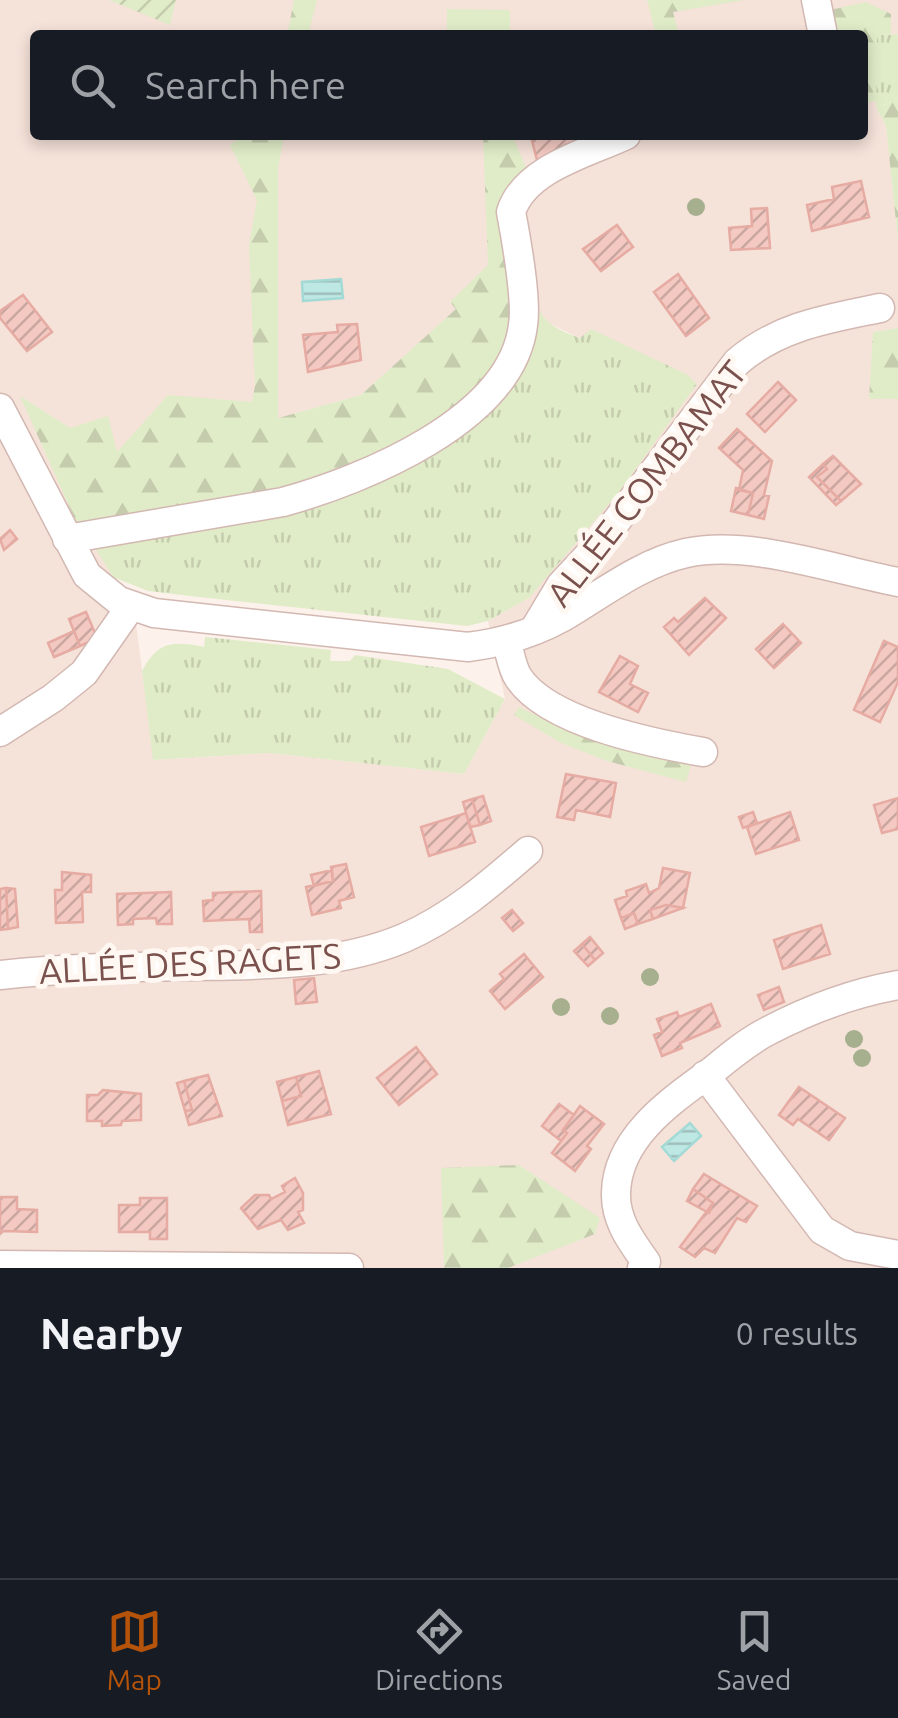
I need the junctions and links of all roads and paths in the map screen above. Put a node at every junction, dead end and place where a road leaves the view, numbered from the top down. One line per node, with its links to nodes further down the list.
1 (816, 0): 2 (street)
2 (822, 30)
3 (615, 140): 6 (street)
4 (880, 308): 9 (street, ALLÉE COMBAMAT)
5 (0, 408): 6 (street)
6 (66, 538): 8 (street)
7 (898, 582): 9 (street)
8 (131, 606): 9 (street); 10 (street)
9 (522, 635): 11 (street)
10 (0, 732)
11 (703, 752)
12 (528, 850): 13 (street, ALLÉE DES RAGETS)
13 (0, 975)
14 (898, 985): 15 (street)
15 (705, 1075): 16 (street); 19 (street)
16 (898, 1255)
17 (0, 1265): 18 (street)
18 (349, 1268)
19 (642, 1268)

